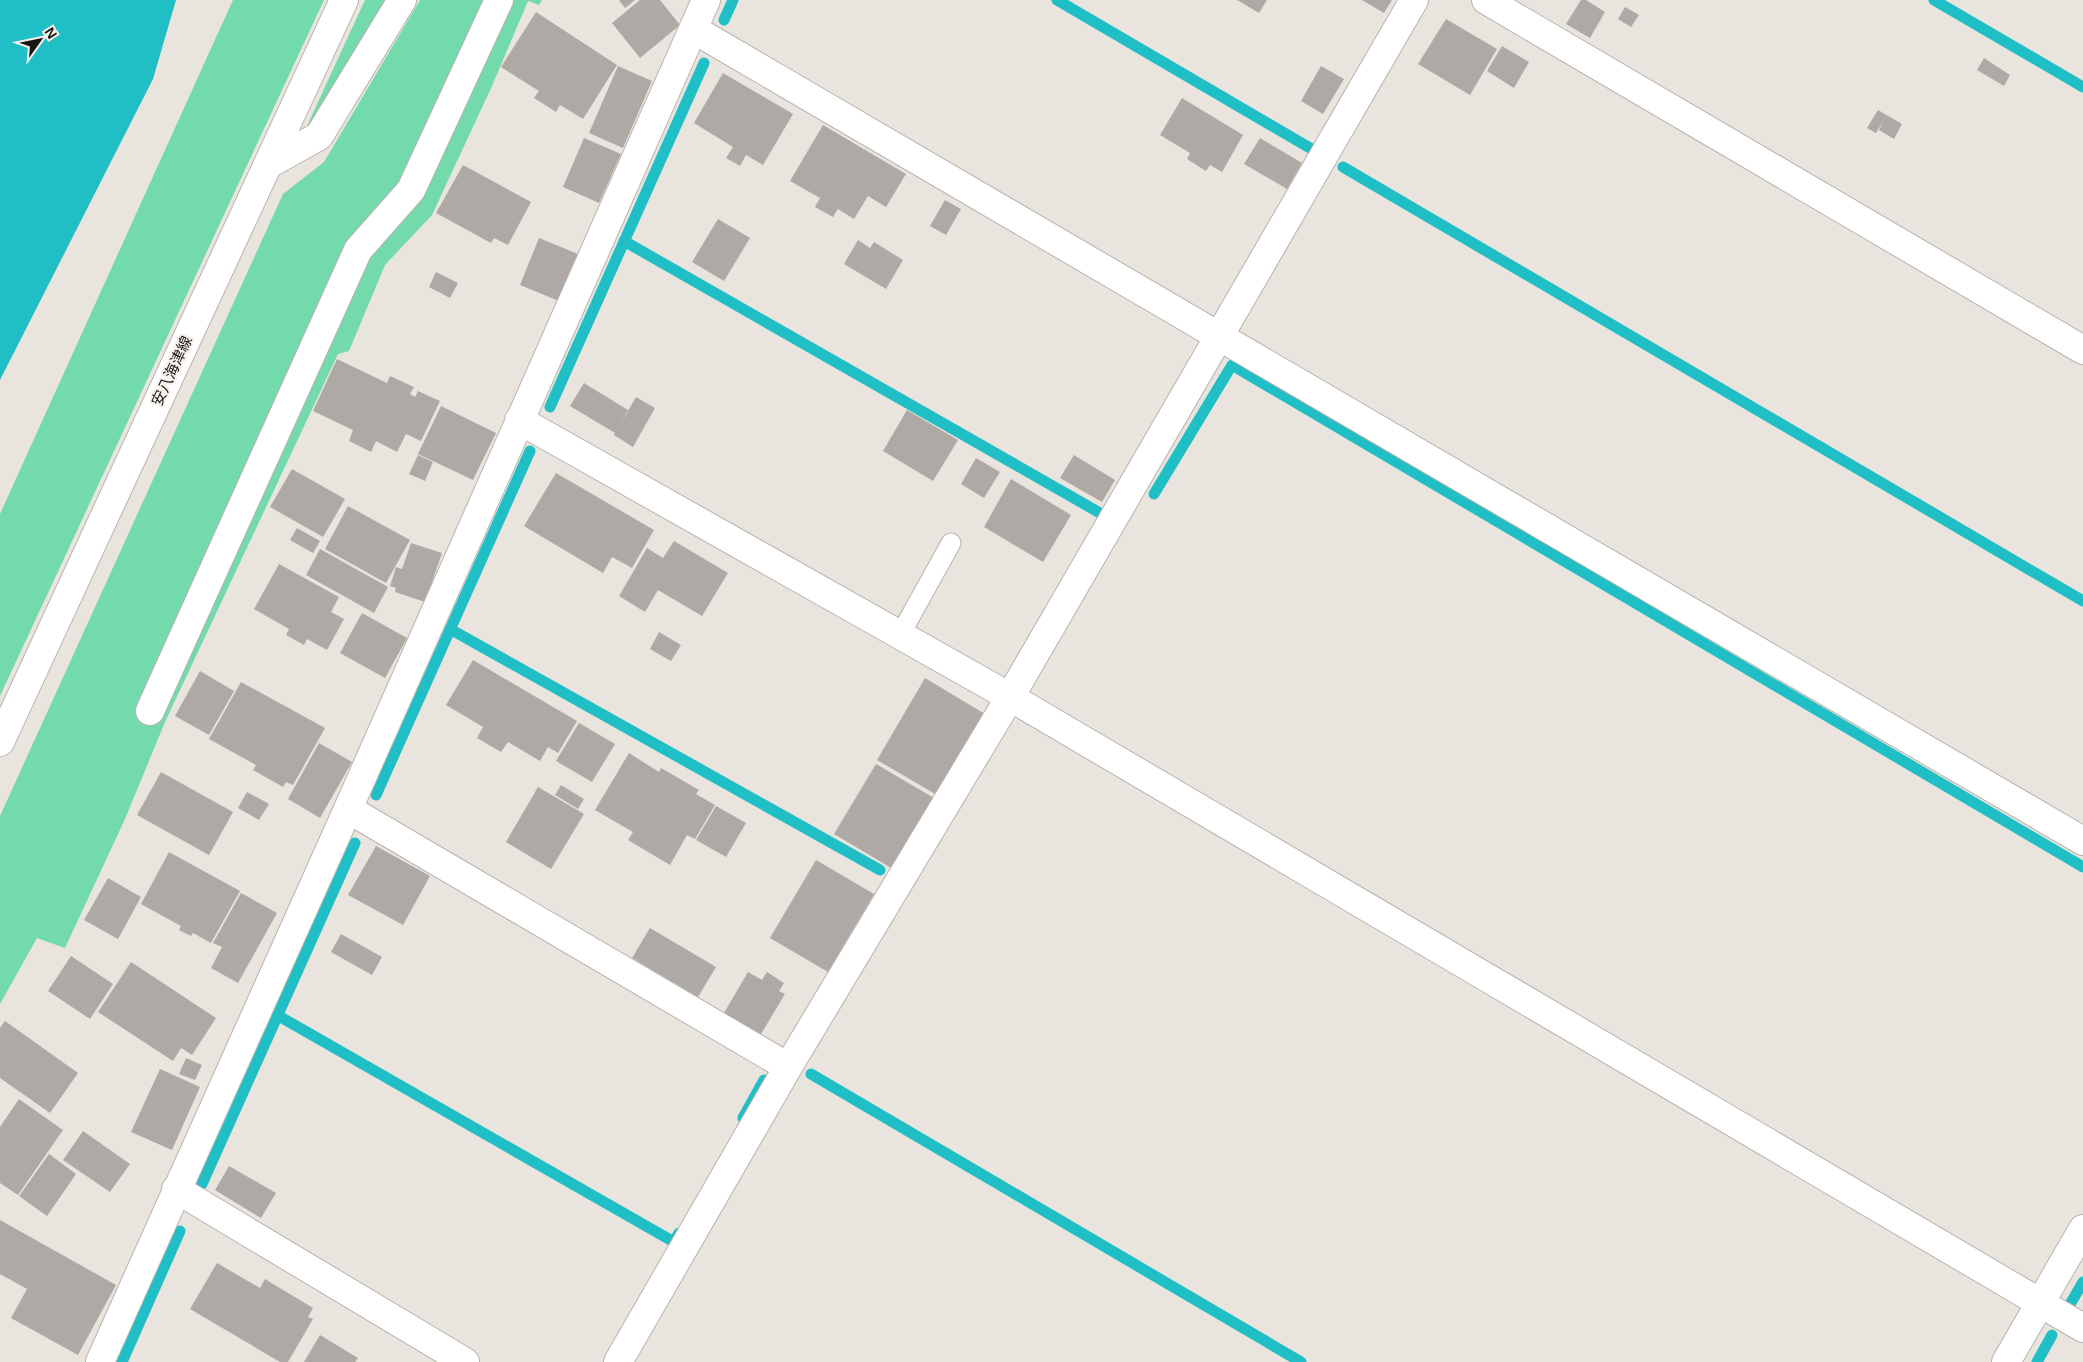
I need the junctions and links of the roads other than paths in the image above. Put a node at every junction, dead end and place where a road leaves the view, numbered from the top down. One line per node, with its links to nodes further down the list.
1 (344, 0): 8 (street, 安八海津線)
2 (402, 0): 8 (street)
3 (498, 0): 15 (street)
4 (706, 0): 7 (street)
5 (1414, 0): 9 (street)
6 (1486, 0): 10 (street)
7 (693, 29): 9 (street); 11 (street)
8 (269, 164): 16 (street, 安八海津線)
9 (1219, 336): 14 (street); 18 (street)
10 (2083, 350)
11 (520, 420): 13 (street); 17 (street)
12 (951, 543): 13 (lane)
13 (900, 635): 14 (street)
14 (1010, 697): 19 (street); 22 (street)
15 (150, 711)
16 (0, 742)
17 (348, 809): 19 (street); 20 (street)
18 (2083, 841)
19 (788, 1067): 26 (street)
20 (176, 1189): 24 (street); 25 (street)
21 (2083, 1229): 22 (street)
22 (2040, 1303): 23 (street); 27 (street)
23 (2083, 1328)
24 (100, 1362)
25 (465, 1362)
26 (618, 1362)
27 (2006, 1362)

